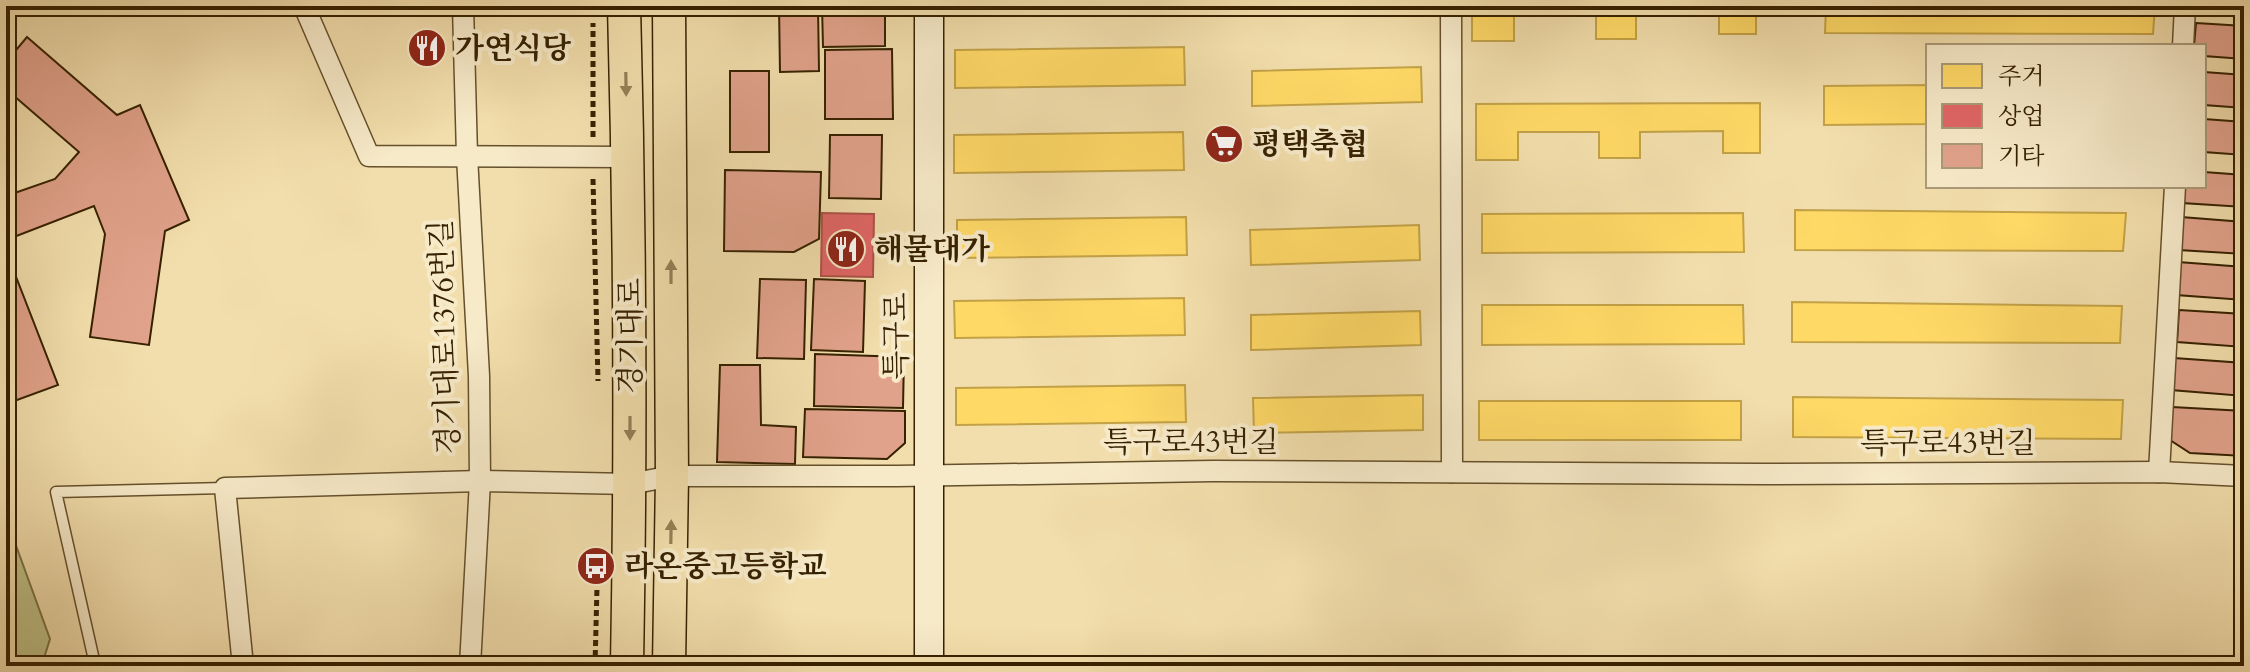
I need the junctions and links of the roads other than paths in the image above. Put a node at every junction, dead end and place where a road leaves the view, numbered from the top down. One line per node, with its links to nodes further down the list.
1 (304, 6): 9 (street)
2 (463, 6): 9 (street, 경기대로1376번길)
3 (624, 6): 10 (main road, 경기대로, one-way to 10)
4 (669, 6): 15 (main road, 경기대로, one-way to 4)
5 (929, 6): 14 (street, 특구로)
6 (1451, 6): 12 (street)
7 (2185, 6): 8 (street)
8 (2183, 44)
9 (467, 156): 10 (street); 17 (street, 경기대로1376번길)
10 (628, 157): 18 (main road, 경기대로, one-way to 18)
11 (2175, 188): 13 (street)
12 (1452, 472): 13 (street, 특구로43번길); 14 (street, 특구로43번길)
13 (2159, 472): 16 (street, 특구로43번길)
14 (930, 474): 15 (street, 특구로43번길); 25 (street, 특구로)
15 (672, 476): 18 (street, 특구로43번길); 24 (main road, 경기대로, one-way to 15)
16 (2244, 476)
17 (480, 481): 18 (street, 특구로43번길); 19 (street, 특구로43번길); 22 (street, 경기대로1376번길)
18 (630, 484): 23 (main road, 경기대로)
19 (225, 488): 20 (lane); 21 (street)
20 (87, 666)
21 (243, 666)
22 (470, 666)
23 (627, 666)
24 (669, 666)
25 (929, 666)

